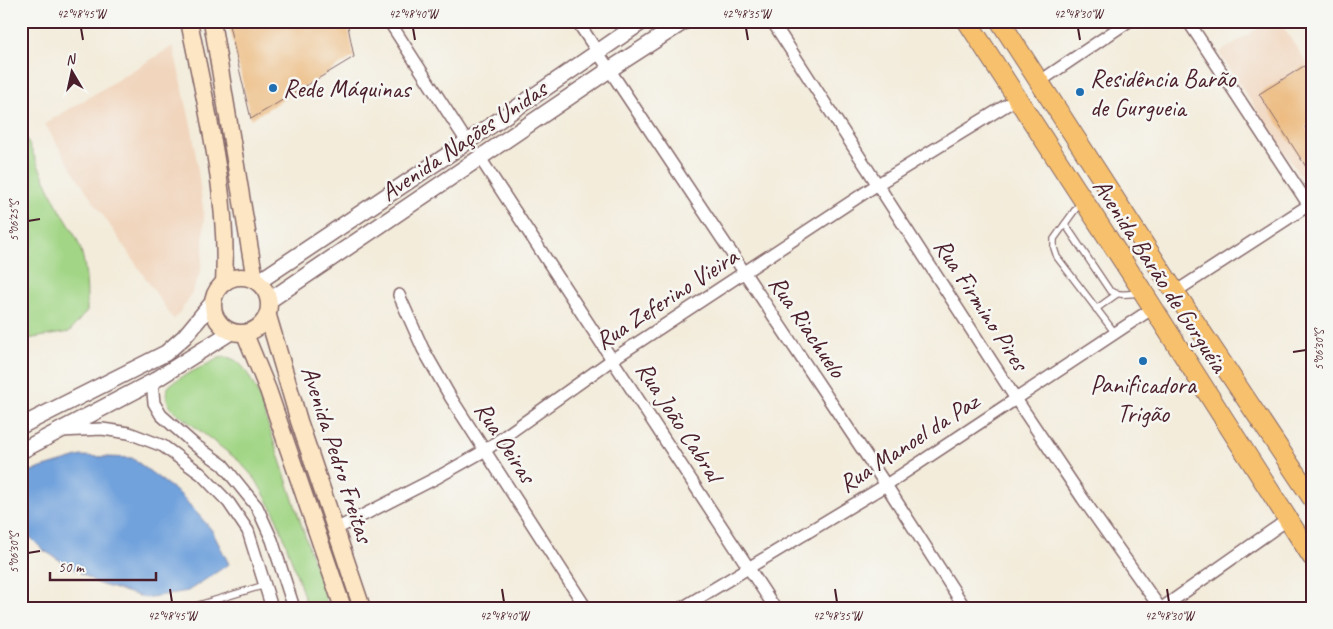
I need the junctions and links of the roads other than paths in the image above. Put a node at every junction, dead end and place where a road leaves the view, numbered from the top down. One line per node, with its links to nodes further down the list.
1 (189, 21): 24 (main road)
2 (212, 21): 23 (main road)
3 (389, 21): 16 (street)
4 (577, 21): 12 (street, Rua Riachuelo)
5 (643, 21): 12 (street, Avenida Nações Unidas)
6 (685, 21): 13 (street, Avenida Nações Unidas)
7 (772, 21): 18 (street, Rua Firmino Pires)
8 (967, 21): 15 (main road, Avenida Barão de Gurguéia)
9 (1000, 21): 14 (main road, Avenida Barão de Gurguéia)
10 (1129, 21): 14 (street)
11 (1188, 21): 20 (street)
12 (597, 52): 13 (street, Rua Riachuelo); 16 (street, Avenida Nações Unidas)
13 (609, 70): 17 (street, Avenida Nações Unidas); 22 (street, Rua Riachuelo)
14 (1039, 82): 26 (main road, Avenida Barão de Gurguéia)
15 (1018, 98): 18 (street, Rua Zeferino Vieira); 19 (main road, Avenida Barão de Gurguéia)
16 (467, 142): 23 (street, Avenida Nações Unidas)
17 (480, 158): 30 (street, Avenida Nações Unidas); 35 (street, Rua João Cabral)
18 (878, 184): 22 (street, Rua Zeferino Vieira); 37 (street, Rua Firmino Pires)
19 (1083, 199): 21 (lane); 25 (main road, Avenida Barão de Gurguéia)
20 (1311, 206): 26 (street)
21 (1065, 224): 27 (lane); 32 (lane)
22 (745, 273): 35 (street, Rua Zeferino Vieira); 42 (street, Rua Riachuelo)
23 (257, 281): 24 (main road); 30 (main road)
24 (224, 283): 29 (main road)
25 (1143, 292): 27 (lane); 31 (main road, Avenida Barão de Gurguéia)
26 (1176, 292): 43 (main road, Avenida Barão de Gurguéia)
27 (1117, 294): 32 (lane)
28 (398, 295): 41 (street, Rua Oeiras)
29 (213, 302): 33 (main road); 38 (street)
30 (269, 308): 33 (main road); 45 (main road, Avenida Pedro Freitas)
31 (1153, 308): 34 (street, Rua Manoel da Paz); 44 (main road, Avenida Barão de Gurguéia)
32 (1096, 309): 34 (lane)
33 (238, 333): 36 (street); 53 (main road, Avenida Pedro Freitas)
34 (1115, 333): 37 (street, Rua Manoel da Paz)
35 (613, 359): 41 (street, Rua Zeferino Vieira); 47 (street, Rua João Cabral)
36 (152, 382): 39 (street); 48 (street)
37 (1016, 399): 42 (street, Rua Manoel da Paz); 59 (street, Rua Firmino Pires)
38 (21, 426)
39 (61, 432): 40 (street); 49 (street)
40 (21, 451)
41 (484, 451): 45 (street, Rua Zeferino Vieira); 55 (street, Rua Oeiras)
42 (886, 485): 47 (street, Rua Manoel da Paz); 58 (street, Rua Riachuelo)
43 (1312, 498)
44 (1287, 520): 46 (main road, Avenida Barão de Gurguéia); 59 (street)
45 (336, 529): 54 (main road, Avenida Pedro Freitas)
46 (1312, 557)
47 (748, 568): 56 (street, Rua Manoel da Paz); 57 (street, Rua João Cabral)
48 (284, 578): 49 (street); 52 (street)
49 (265, 585): 50 (lane); 51 (street)
50 (189, 608)
51 (272, 608)
52 (294, 608)
53 (342, 608)
54 (362, 608)
55 (586, 608)
56 (682, 608)
57 (774, 608)
58 (965, 608)
59 (1161, 608)

